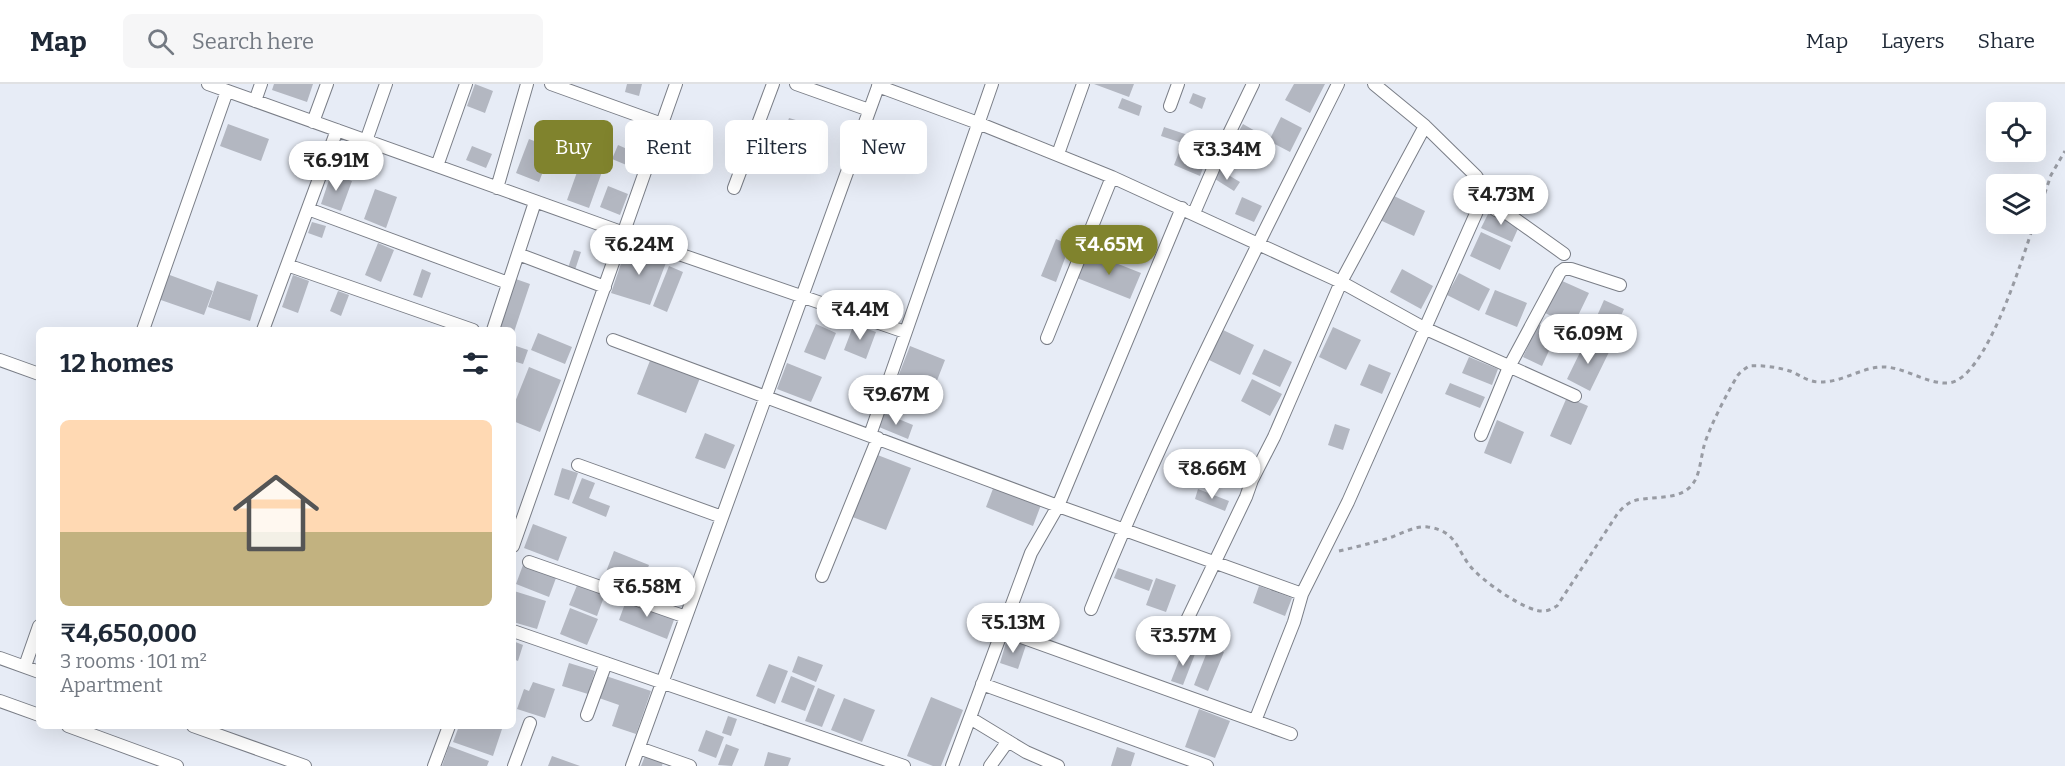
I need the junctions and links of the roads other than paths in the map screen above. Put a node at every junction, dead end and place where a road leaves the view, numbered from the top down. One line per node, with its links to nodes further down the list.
1 (208, 84): 18 (street)
2 (261, 84): 19 (street)
3 (327, 84): 24 (street)
4 (386, 84): 28 (street)
5 (466, 84): 30 (street)
6 (527, 84): 33 (street)
7 (551, 84): 22 (street)
8 (676, 84): 23 (street)
9 (773, 84): 34 (street)
10 (796, 84): 21 (street)
11 (992, 84): 25 (street)
12 (1083, 84): 29 (street)
13 (1178, 84): 20 (street)
14 (1253, 84): 38 (street)
15 (1338, 84): 41 (street)
16 (878, 85): 21 (street); 25 (street)
17 (1382, 86): 26 (street)
18 (227, 91): 19 (street); 50 (street)
19 (255, 101): 24 (street)
20 (1170, 106)
21 (869, 110): 49 (street)
22 (651, 120)
23 (663, 120)
24 (313, 122): 27 (street)
25 (978, 123): 29 (street); 55 (street)
26 (1425, 126): 35 (street); 45 (street)
27 (337, 130): 28 (street); 37 (street)
28 (366, 141): 30 (street)
29 (1058, 154): 32 (street)
30 (437, 166): 33 (street)
31 (645, 174): 39 (street)
32 (1112, 177): 38 (street); 56 (street)
33 (497, 188): 36 (street)
34 (734, 188)
35 (1482, 200): 43 (street); 54 (street)
36 (535, 202): 39 (street); 42 (street)
37 (308, 209): 44 (street); 46 (street)
38 (1188, 211): 41 (street); 66 (street)
39 (624, 233): 48 (street)
40 (647, 243): 49 (street)
41 (1258, 245): 45 (street); 68 (street)
42 (518, 254): 46 (street); 48 (street)
43 (1564, 254)
44 (287, 265): 51 (street); 52 (street)
45 (1341, 282): 54 (street); 71 (street)
46 (508, 283): 53 (street)
47 (1620, 285): 59 (street)
48 (605, 287): 69 (street)
49 (802, 297): 55 (street); 61 (street)
50 (144, 327)
51 (264, 327)
52 (464, 327)
53 (494, 327)
54 (1424, 328): 59 (street); 73 (street)
55 (905, 333): 64 (street)
56 (1047, 338)
57 (614, 340): 61 (street)
58 (0, 360): 60 (street)
59 (1509, 367): 62 (street); 63 (street)
60 (36, 373)
61 (766, 396): 64 (street); 67 (street)
62 (1575, 396)
63 (1481, 435)
64 (874, 436): 66 (street); 72 (street)
65 (578, 465): 67 (street)
66 (1058, 506): 68 (street); 76 (street)
67 (722, 517): 75 (street)
68 (1123, 530): 71 (street); 74 (street)
69 (516, 538)
70 (529, 562): 75 (street)
71 (1213, 562): 73 (street); 79 (street)
72 (822, 576)
73 (1302, 594): 90 (street)
74 (1091, 609)
75 (686, 617): 84 (street)
76 (1002, 630): 85 (street); 90 (street)
77 (516, 632): 81 (street)
78 (36, 635): 82 (street)
79 (1174, 646)
80 (0, 658): 82 (street)
81 (606, 663): 84 (street); 88 (street)
82 (25, 666): 83 (street)
83 (36, 671)
84 (663, 683): 97 (street); 105 (street)
85 (982, 684): 89 (street); 109 (street)
86 (0, 701): 87 (street)
87 (36, 714)
88 (587, 716)
89 (970, 718): 96 (street); 106 (street)
90 (1255, 721): 95 (street)
91 (530, 723): 102 (street)
92 (76, 729): 99 (street)
93 (200, 729): 98 (street)
94 (448, 729): 101 (street)
95 (1291, 734)
96 (1008, 741): 107 (street); 108 (street)
97 (639, 748): 103 (street); 104 (street)
98 (270, 760): 100 (street)
99 (177, 766)
100 (305, 766)
101 (435, 766)
102 (514, 766)
103 (632, 766)
104 (690, 766)
105 (904, 766)
106 (952, 766)
107 (990, 766)
108 (1058, 766)
109 (1207, 766)

